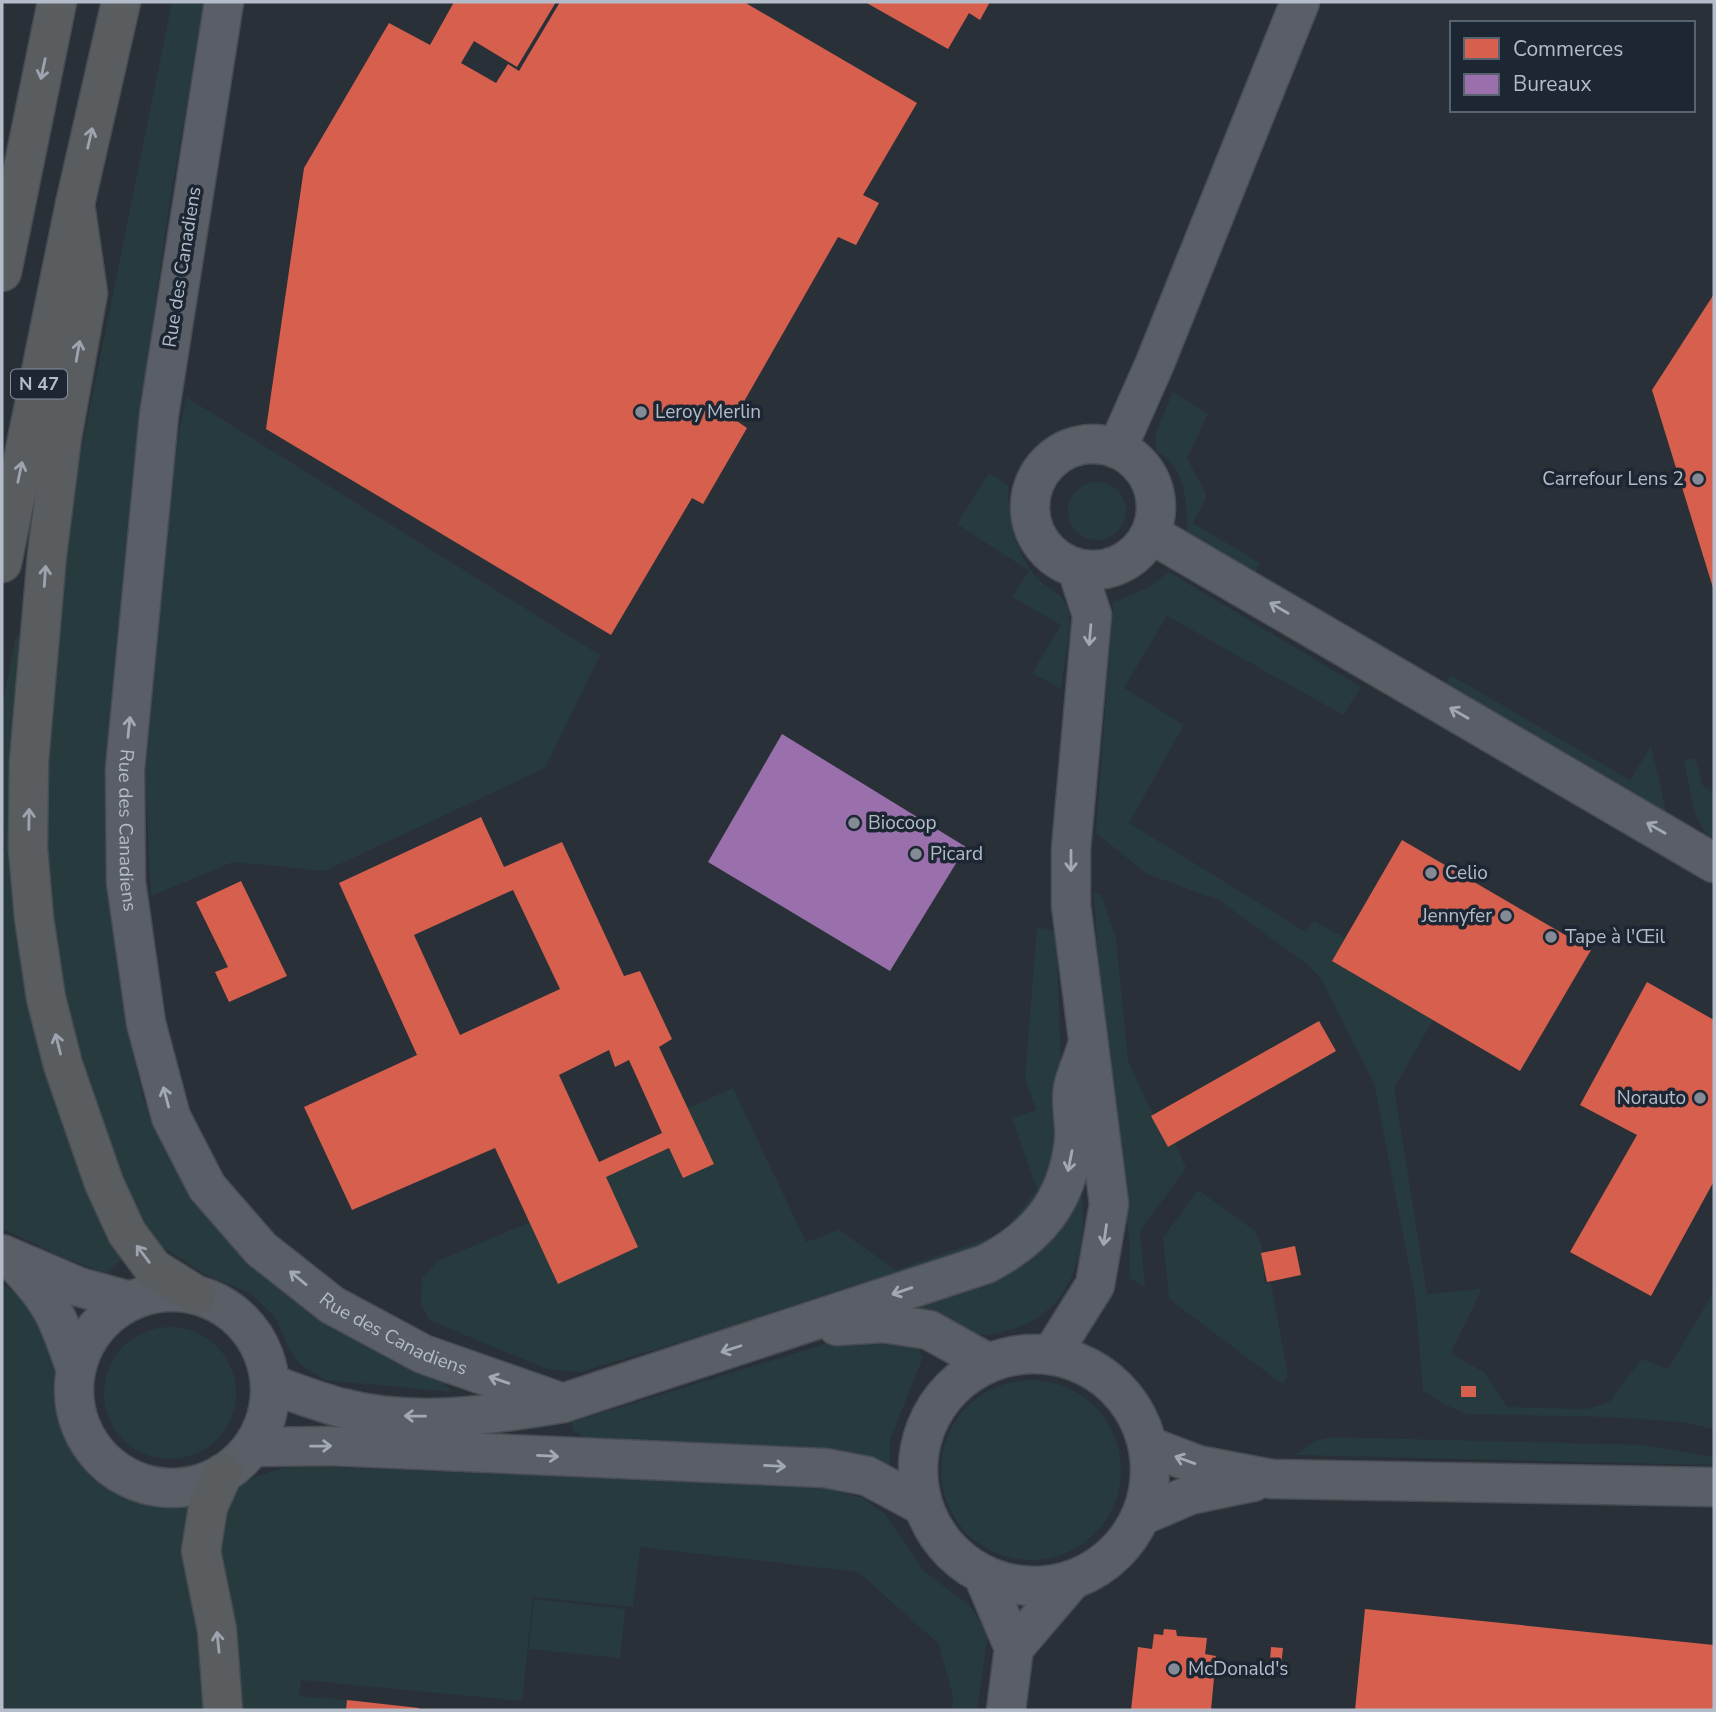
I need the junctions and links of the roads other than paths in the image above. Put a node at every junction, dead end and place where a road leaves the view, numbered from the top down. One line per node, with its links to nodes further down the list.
1 (57, 2): 5 (highway, one-way to 5)
2 (121, 2): 7 (highway, N 47, one-way to 2)
3 (224, 2): 23 (street, Rue des Canadiens, one-way to 3)
4 (1300, 2): 9 (street)
5 (26, 150): 6 (highway); 8 (highway)
6 (2, 180)
7 (75, 204): 11 (highway, N 47, one-way to 7); 16 (highway, one-way to 7)
8 (2, 272)
9 (1116, 449): 10 (street); 12 (street)
10 (1151, 534): 12 (street); 13 (street, one-way to 10)
11 (2, 563)
12 (1077, 569): 14 (street, one-way to 14)
13 (1714, 863)
14 (1087, 1046): 18 (street, one-way to 18); 19 (street, one-way to 19)
15 (6, 1256): 17 (street); 21 (street)
16 (196, 1295): 17 (street); 22 (street)
17 (130, 1301): 21 (street)
18 (796, 1328): 20 (street); 23 (street, one-way to 23)
19 (1051, 1355): 20 (street); 24 (street)
20 (988, 1363): 29 (street)
21 (76, 1370): 26 (street)
22 (270, 1384): 23 (street, one-way to 22); 25 (street)
23 (563, 1403)
24 (1148, 1446): 27 (street, one-way to 24); 30 (street)
25 (252, 1447): 26 (street); 29 (street, one-way to 29)
26 (223, 1473): 34 (highway, one-way to 26)
27 (1272, 1479): 28 (street); 30 (street)
28 (1714, 1487)
29 (923, 1506): 31 (street)
30 (1141, 1516): 32 (street)
31 (983, 1575): 32 (street); 33 (street)
32 (1072, 1580): 33 (street)
33 (1014, 1648): 35 (street)
34 (223, 1710)
35 (1006, 1710)

